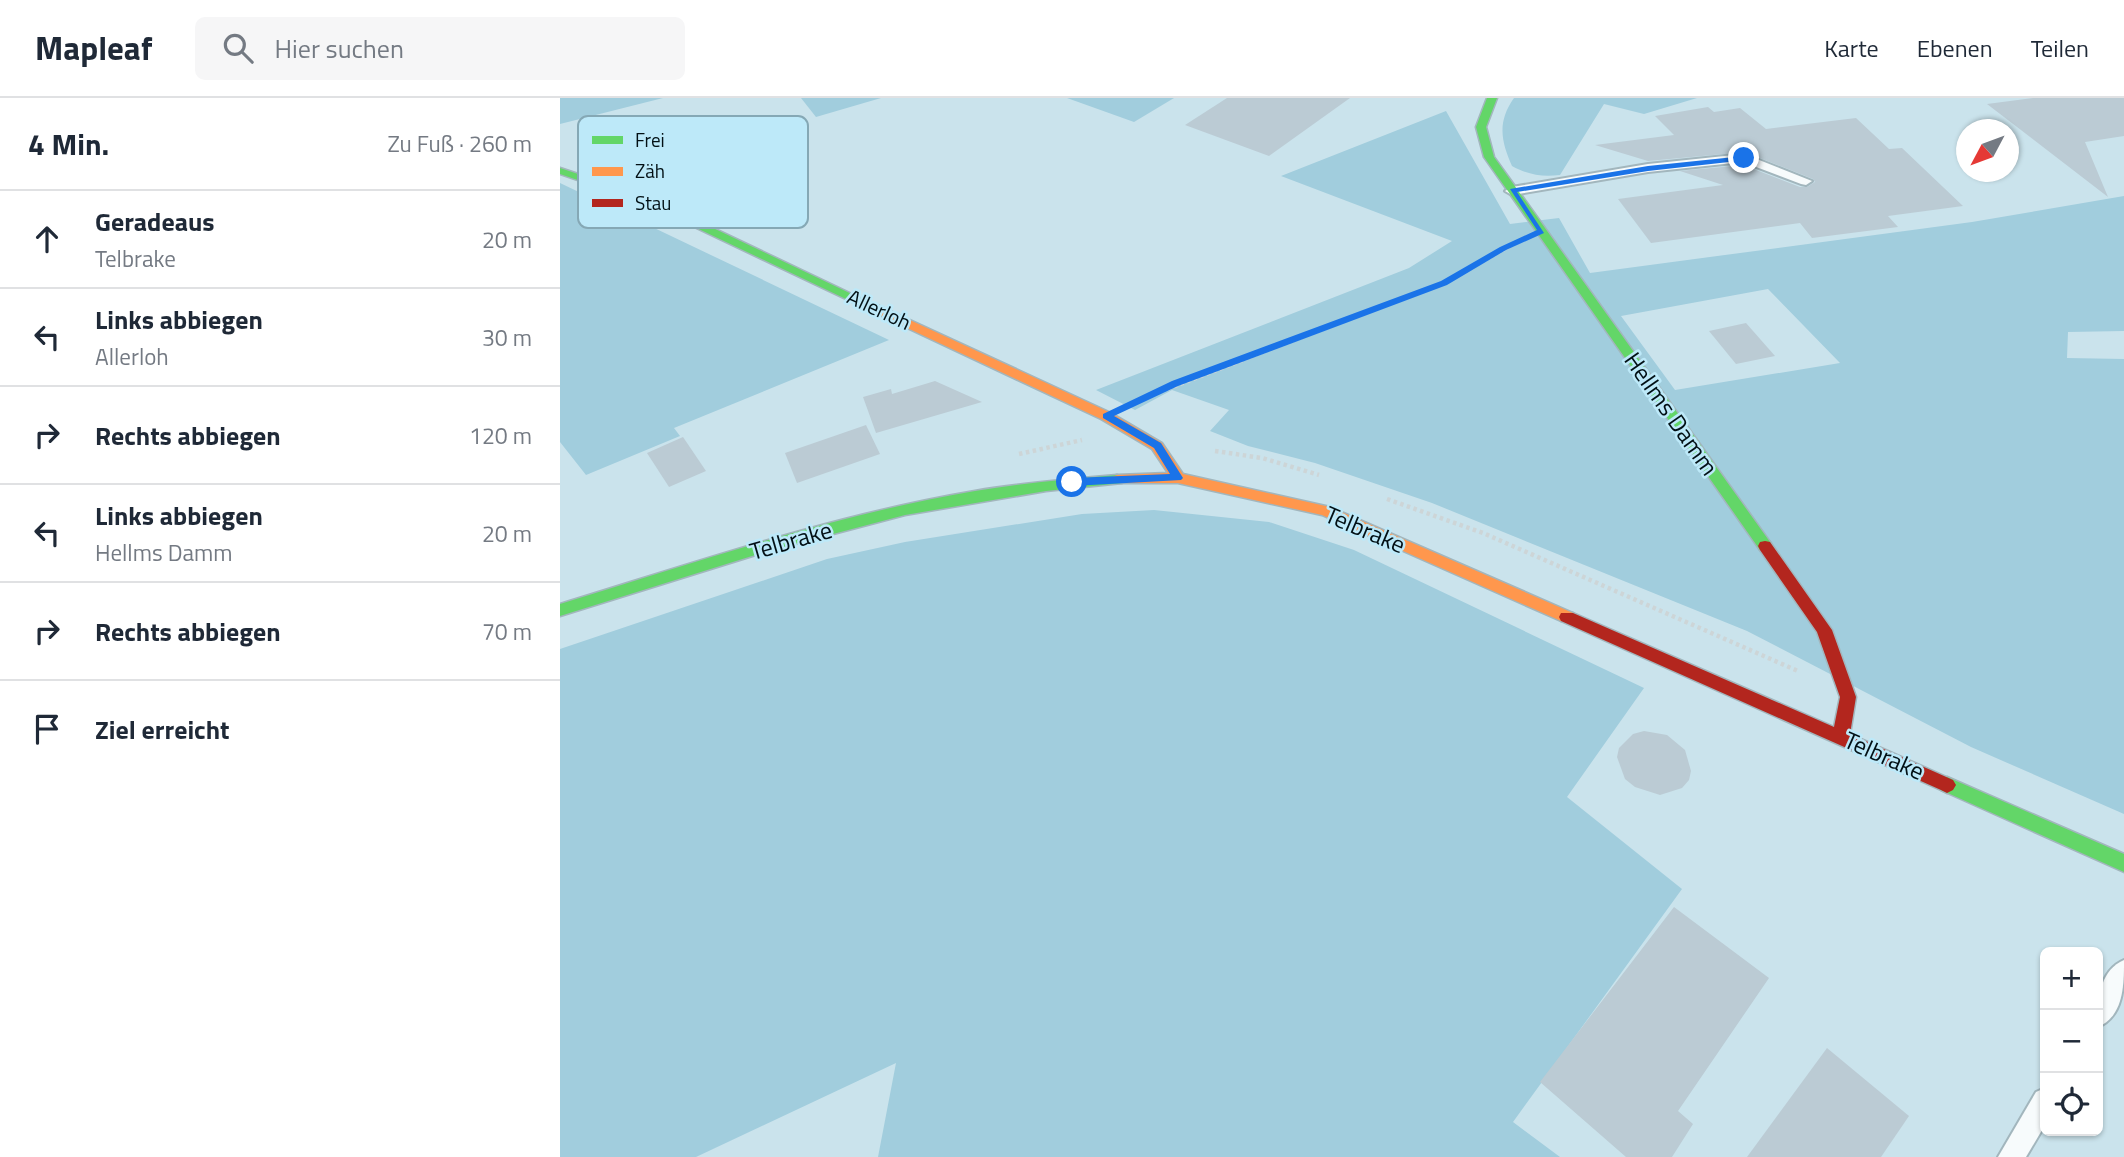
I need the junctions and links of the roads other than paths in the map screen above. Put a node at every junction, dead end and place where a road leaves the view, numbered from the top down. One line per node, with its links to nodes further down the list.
1 (1492, 98): 5 (street, Hellms Damm)
2 (560, 171): 3 (street, Allerloh)
3 (578, 177)
4 (1806, 181): 5 (lane)
5 (1512, 191): 9 (street, Hellms Damm)
6 (706, 228): 7 (street, Allerloh)
7 (1178, 478): 8 (street, Telbrake); 9 (street, Telbrake)
8 (560, 610)
9 (1841, 737): 10 (street, Telbrake)
10 (2124, 863)
11 (2124, 972): 12 (lane)
12 (2101, 1010)
13 (2040, 1109): 14 (lane)
14 (2011, 1157)

